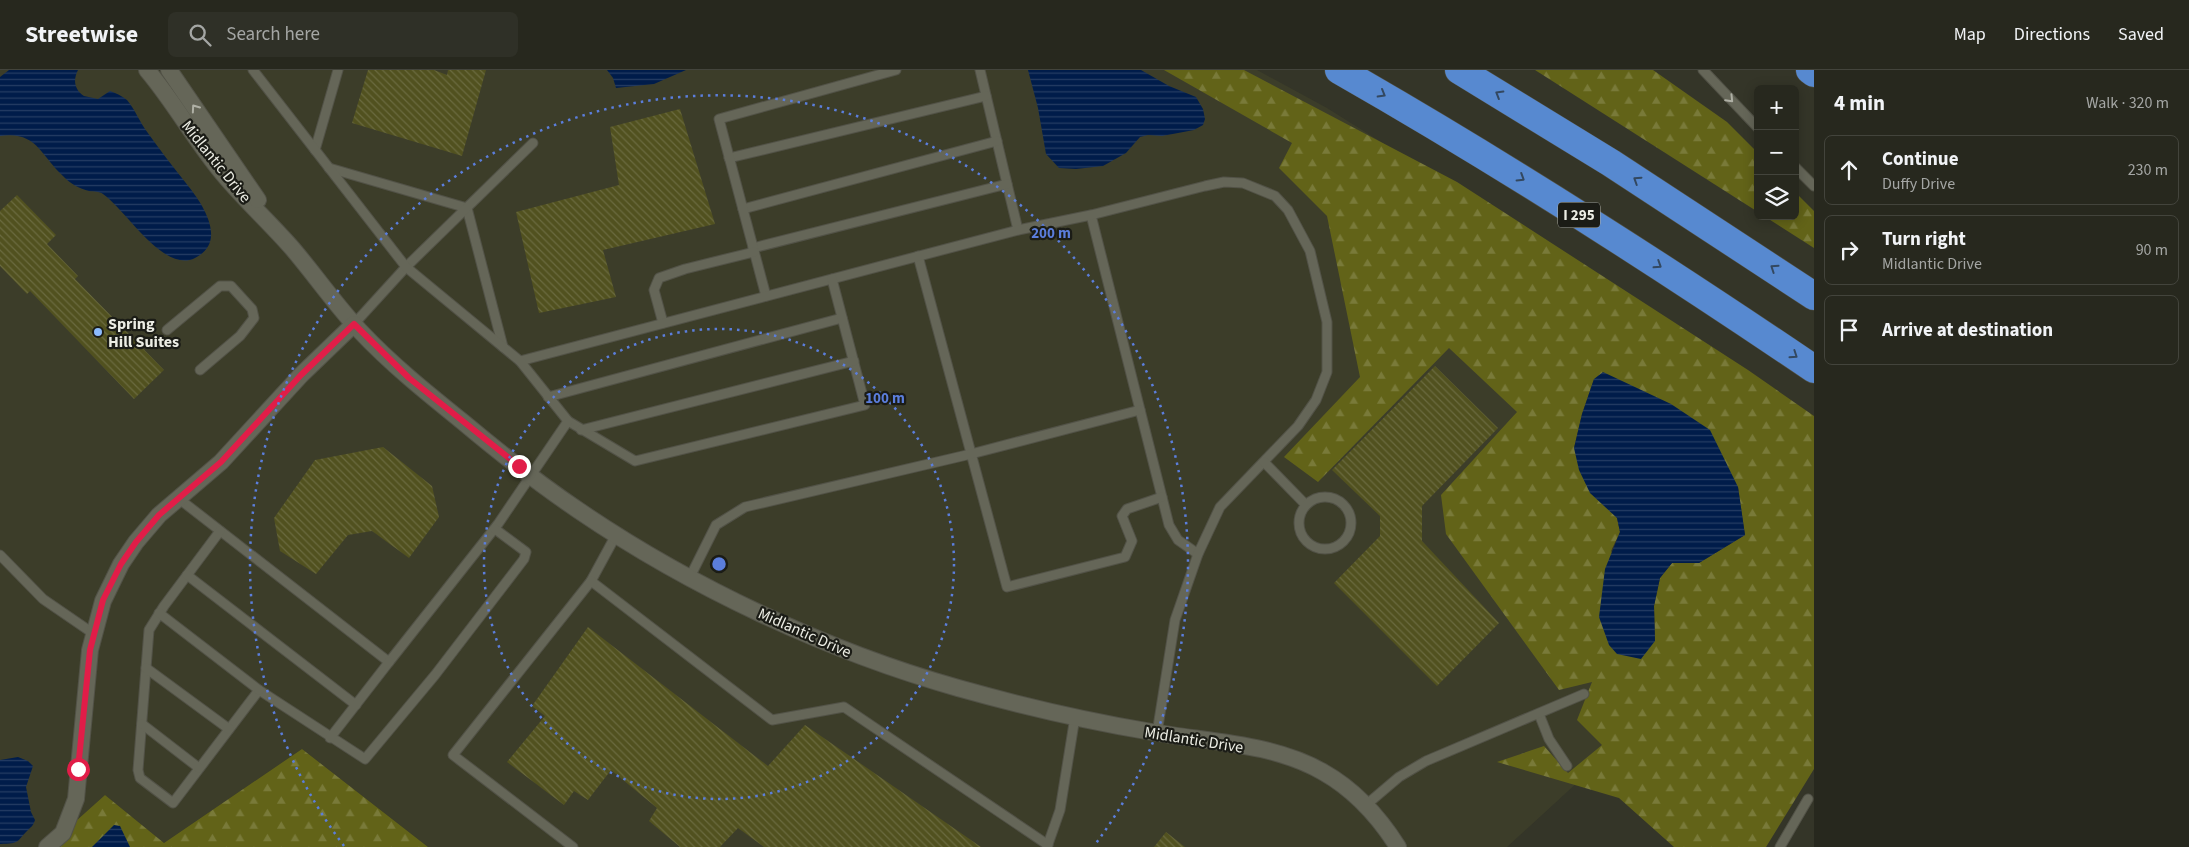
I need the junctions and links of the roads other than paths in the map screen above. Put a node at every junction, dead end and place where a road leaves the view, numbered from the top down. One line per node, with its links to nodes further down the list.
1 (147, 70): 26 (street, Midlantic Drive)
2 (169, 70): 26 (street, Midlantic Drive, one-way to 2)
3 (253, 70): 16 (lane)
4 (338, 70): 16 (lane)
5 (896, 70): 17 (lane)
6 (980, 70): 12 (lane)
7 (1339, 70): 40 (highway, I 295, one-way to 40)
8 (1459, 70): 32 (highway, one-way to 8)
9 (1703, 70): 13 (lane, one-way to 13)
10 (1810, 70): 11 (highway)
11 (1814, 73)
12 (986, 96): 14 (lane); 17 (lane)
13 (1754, 124)
14 (997, 141): 20 (lane); 23 (lane)
15 (533, 143): 22 (lane)
16 (315, 150): 18 (lane)
17 (729, 158): 23 (lane)
18 (329, 168): 22 (lane); 29 (lane)
19 (1799, 171): 21 (lane)
20 (1008, 184): 25 (lane); 27 (lane)
21 (1814, 186)
22 (467, 208): 29 (lane); 37 (lane)
23 (743, 209): 27 (lane)
24 (1091, 215): 25 (lane); 43 (lane); 47 (lane)
25 (1018, 230): 28 (lane)
26 (292, 249): 34 (street, Midlantic Drive)
27 (754, 250): 31 (lane); 35 (lane)
28 (918, 256): 30 (lane); 46 (lane)
29 (406, 267): 34 (lane); 37 (lane)
30 (832, 279): 31 (lane); 33 (lane)
31 (766, 296): 35 (lane)
32 (1814, 296)
33 (842, 318): 39 (lane); 42 (lane)
34 (354, 324): 48 (street, Midlantic Drive); 50 (street)
35 (662, 324): 38 (lane)
36 (167, 330): 41 (lane)
37 (503, 347): 38 (lane)
38 (520, 361): 42 (lane)
39 (854, 361): 45 (lane); 45 (lane)
40 (1814, 369)
41 (200, 370)
42 (548, 397): 44 (lane)
43 (1140, 410): 46 (lane); 49 (lane)
44 (568, 421): 45 (lane); 48 (lane)
45 (581, 430)
46 (971, 454): 49 (lane); 58 (lane)
47 (1264, 462): 51 (lane); 55 (lane)
48 (530, 475): 52 (lane); 54 (street, Midlantic Drive)
49 (1162, 497): 55 (lane)
50 (178, 498): 53 (lane); 61 (street)
51 (1306, 505): 51 (lane)
52 (495, 528): 62 (lane); 72 (lane)
53 (220, 531): 57 (lane); 62 (lane)
54 (616, 535): 58 (street, Midlantic Drive); 59 (lane)
55 (1198, 554): 71 (lane)
56 (0, 555): 61 (lane)
57 (187, 575): 60 (lane); 66 (lane)
58 (690, 577): 68 (street, Midlantic Drive)
59 (592, 581): 77 (lane); 79 (lane)
60 (159, 613): 63 (lane); 64 (lane)
61 (94, 634): 78 (street)
62 (389, 662): 66 (lane)
63 (146, 668): 69 (lane); 70 (lane)
64 (259, 690): 70 (lane); 72 (lane)
65 (1584, 694): 67 (lane)
66 (356, 705): 72 (lane)
67 (1539, 714): 73 (lane); 76 (lane)
68 (1075, 717): 71 (street, Midlantic Drive); 77 (lane)
69 (142, 724): 74 (lane); 74 (lane)
70 (229, 729): 74 (lane)
71 (1157, 733): 76 (street, Midlantic Drive)
72 (330, 738)
73 (1567, 766)
74 (199, 768)
75 (1808, 799): 81 (lane)
76 (1366, 805): 80 (street, Midlantic Drive)
77 (1048, 846)
78 (47, 847)
79 (572, 847)
80 (1398, 847)
81 (1780, 847)

